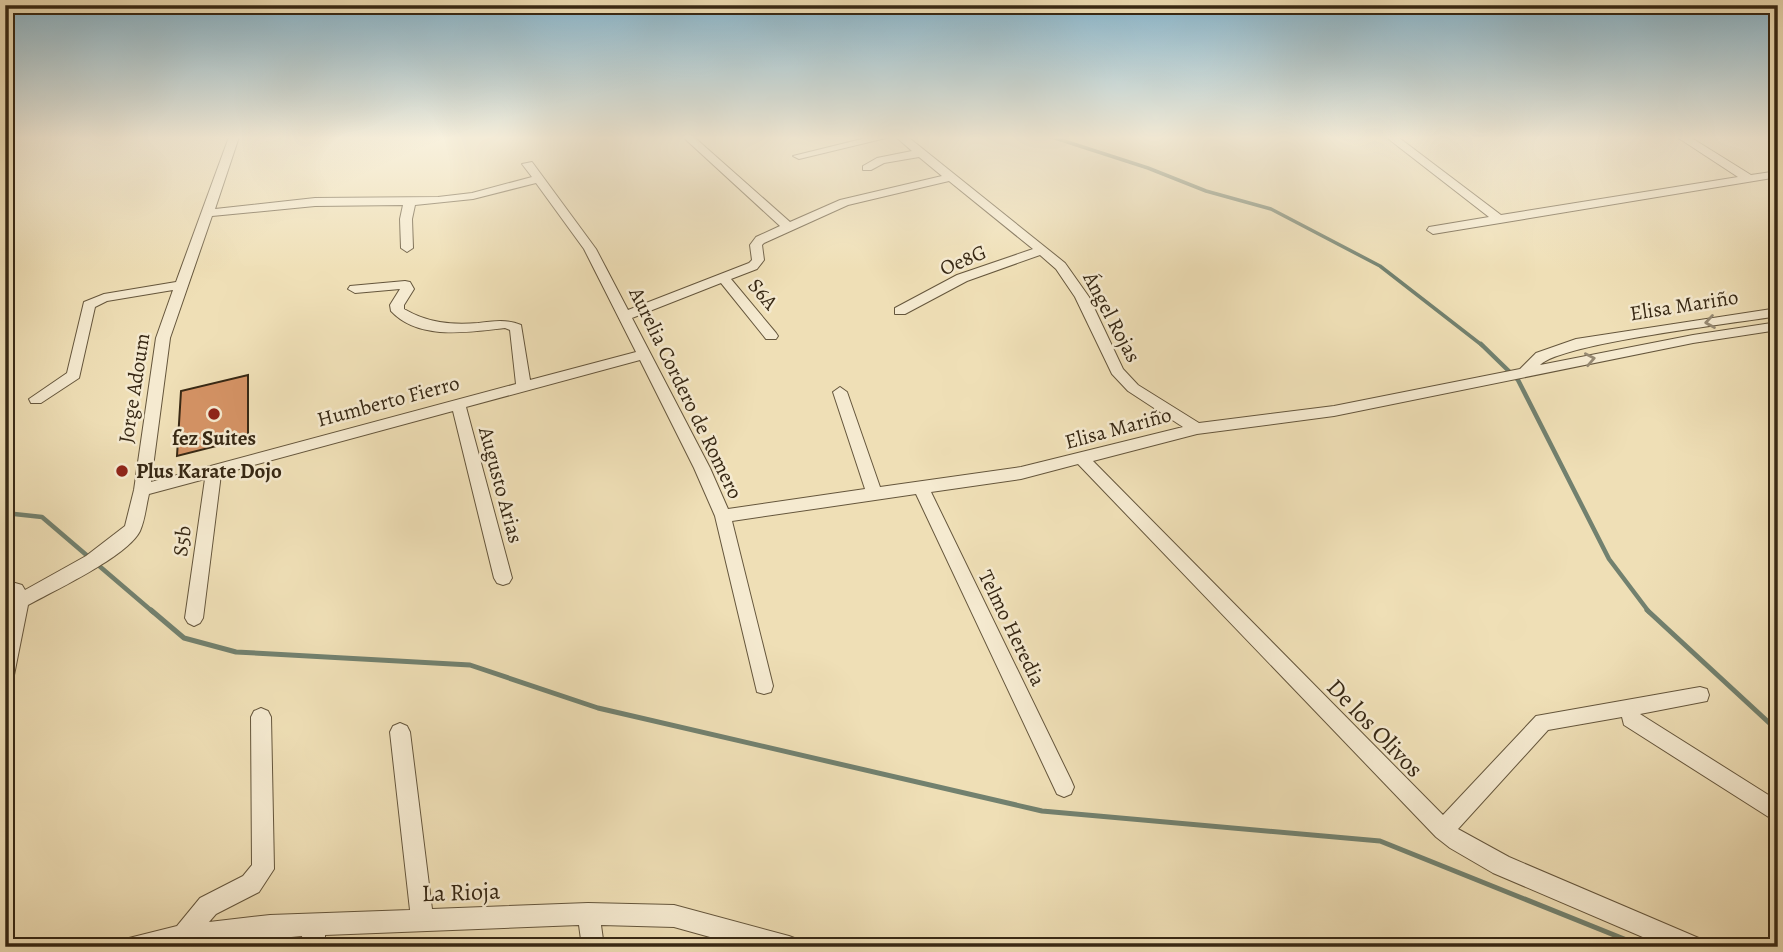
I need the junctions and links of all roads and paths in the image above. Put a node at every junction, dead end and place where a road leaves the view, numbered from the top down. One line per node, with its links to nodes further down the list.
1 (218, 181): 10 (street, Jorge Adoum)
2 (528, 181): 9 (street)
3 (539, 181): 21 (street, Aurelia Cordero de Romero)
4 (737, 181): 12 (street)
5 (933, 181): 12 (street)
6 (958, 181): 15 (street, Ángel Rojas)
7 (1449, 181): 11 (street)
8 (1733, 181): 11 (street)
9 (410, 202): 10 (street); 14 (street)
10 (206, 213): 17 (street, Jorge Adoum)
11 (1497, 218): 13 (street)
12 (788, 227): 16 (street)
13 (1433, 230)
14 (407, 248)
15 (1044, 250): 19 (street, Oe8G); 32 (street, Ángel Rojas)
16 (723, 278): 21 (street); 24 (street, S6A)
17 (180, 285): 30 (street); 36 (street, Jorge Adoum)
18 (355, 289): 28 (street)
19 (900, 311)
20 (1778, 312): 23 (street, Elisa Mariño, one-way to 23)
21 (626, 316): 26 (street, Aurelia Cordero de Romero)
22 (1778, 326): 25 (street, Elisa Mariño)
23 (1637, 334): 25 (street); 27 (street, Elisa Mariño)
24 (771, 336)
25 (1654, 346): 27 (street, Elisa Mariño, one-way to 25)
26 (645, 354): 28 (street, Humberto Fierro); 38 (street, Aurelia Cordero de Romero)
27 (1523, 374): 32 (street, Elisa Mariño)
28 (524, 386): 31 (street, Humberto Fierro)
29 (840, 392): 37 (street)
30 (36, 399)
31 (458, 403): 34 (street, Humberto Fierro); 39 (street, Augusto Arias)
32 (1197, 429): 33 (street, Elisa Mariño)
33 (1082, 459): 35 (street, Elisa Mariño); 51 (street, De los Olivos)
34 (214, 470): 36 (street, Humberto Fierro); 42 (street, S5b)
35 (921, 488): 37 (street, Elisa Mariño); 49 (street, Telmo Heredia)
36 (142, 490): 41 (street, Jorge Adoum)
37 (874, 493): 38 (street, Elisa Mariño)
38 (723, 516): 44 (street, Aurelia Cordero de Romero)
39 (503, 578)
40 (5, 587): 41 (street)
41 (28, 596): 43 (street)
42 (194, 618)
43 (5, 675)
44 (764, 686)
45 (1700, 695): 51 (street)
46 (261, 717): 54 (street)
47 (1631, 719): 50 (street)
48 (400, 732): 53 (street)
49 (1063, 787)
50 (1778, 813)
51 (1443, 830): 59 (street, De los Olivos)
52 (588, 914): 53 (street, La Rioja); 57 (street); 58 (street, La Rioja)
53 (422, 920): 55 (street, La Rioja)
54 (183, 936): 55 (street, La Rioja); 56 (street, La Rioja)
55 (314, 936)
56 (133, 947)
57 (593, 947)
58 (789, 947)
59 (1693, 947)

